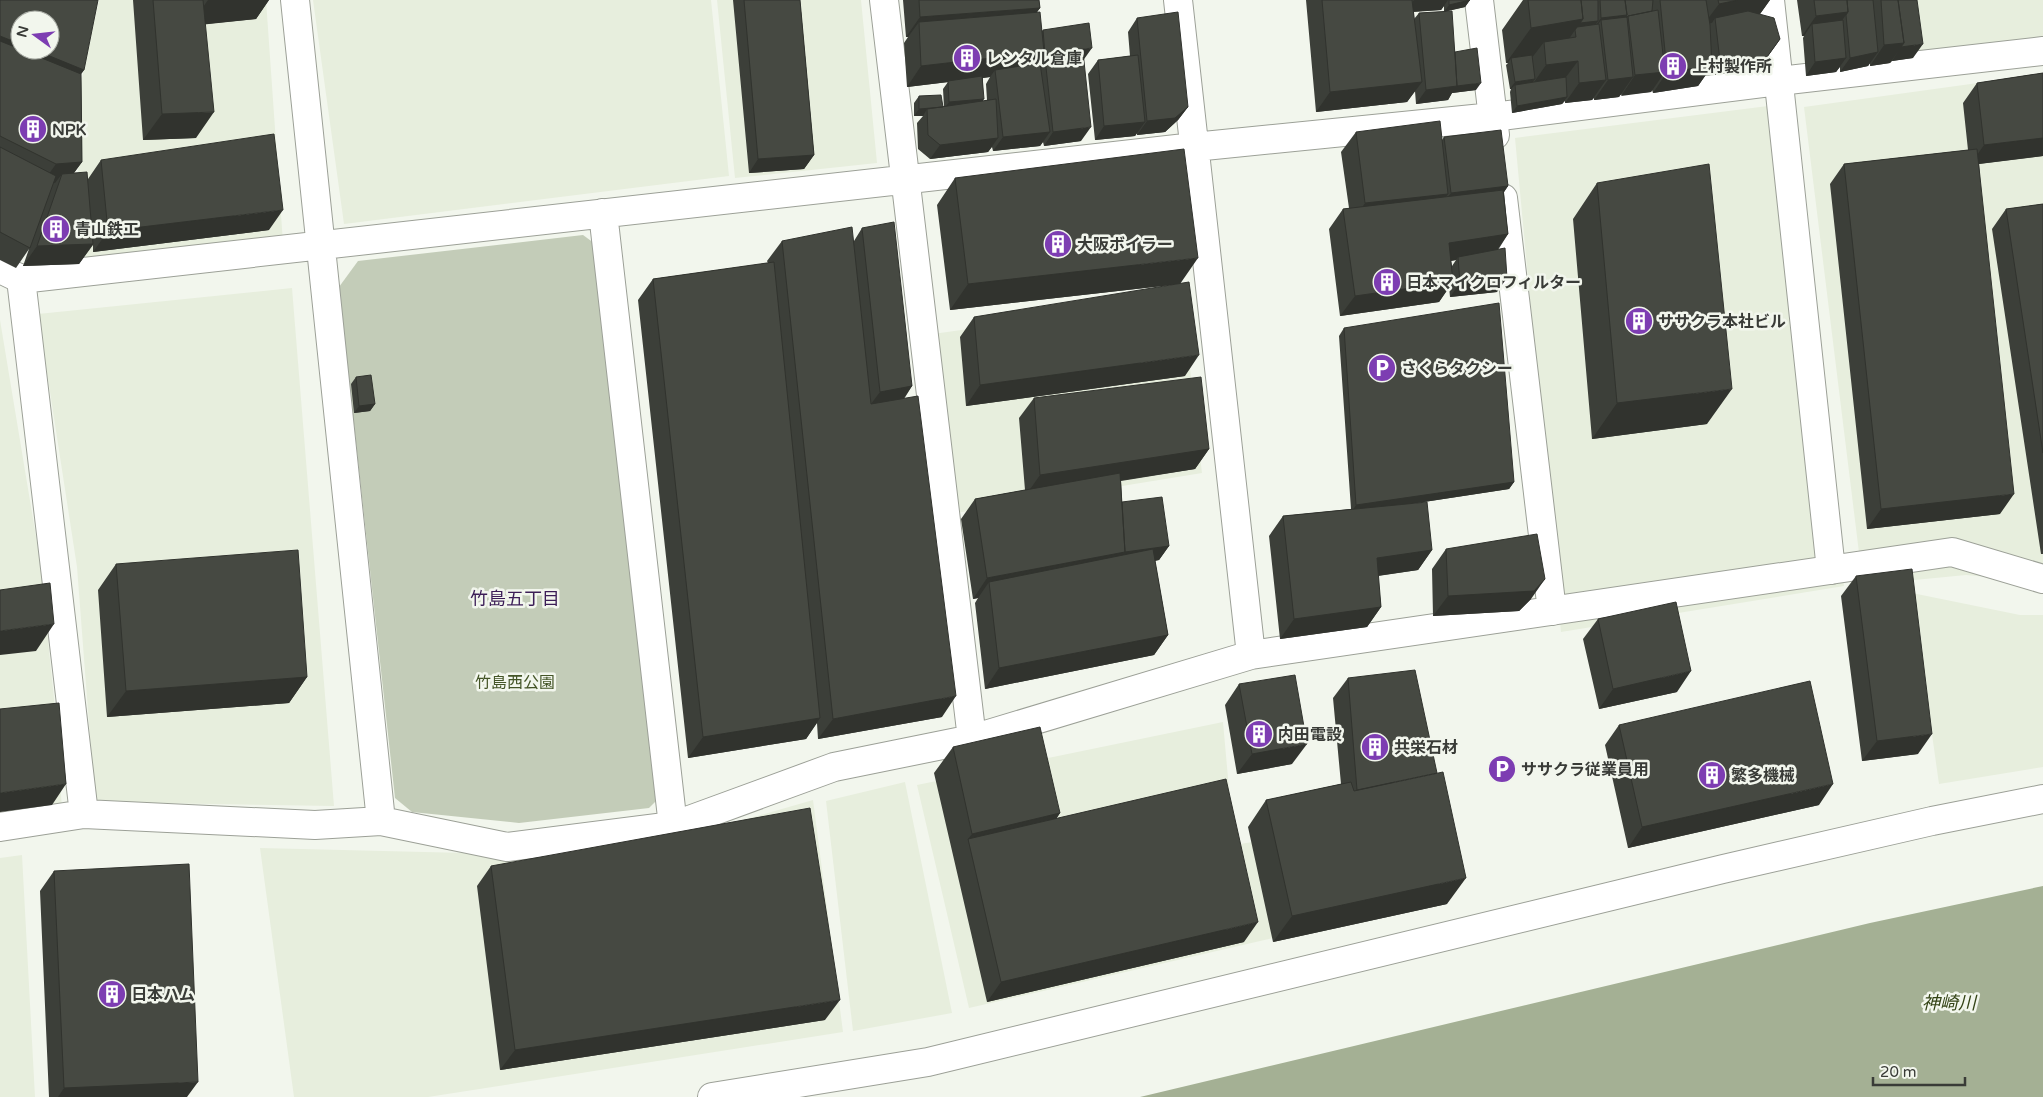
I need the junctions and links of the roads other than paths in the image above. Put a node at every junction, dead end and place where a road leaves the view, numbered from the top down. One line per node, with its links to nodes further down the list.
1 (295, 0): 12 (street)
2 (884, 0): 10 (street)
3 (1178, 0): 9 (street)
4 (1479, 0): 8 (street)
5 (1770, 0): 7 (street)
6 (2043, 51): 7 (street)
7 (1779, 81): 8 (street); 14 (street)
8 (1493, 117): 9 (street); 16 (street)
9 (1194, 147): 10 (street); 17 (street)
10 (906, 179): 11 (street); 18 (street)
11 (603, 214): 12 (street); 22 (street)
12 (321, 245): 13 (street); 21 (street)
13 (11, 274): 20 (street)
14 (1831, 570): 15 (street); 16 (street)
15 (2043, 579)
16 (1552, 611): 17 (street)
17 (1251, 655): 18 (street)
18 (972, 739): 22 (street)
19 (2043, 799): 24 (street)
20 (84, 814): 21 (street); 23 (street)
21 (381, 821): 22 (street)
22 (673, 826)
23 (0, 827)
24 (712, 1097)

